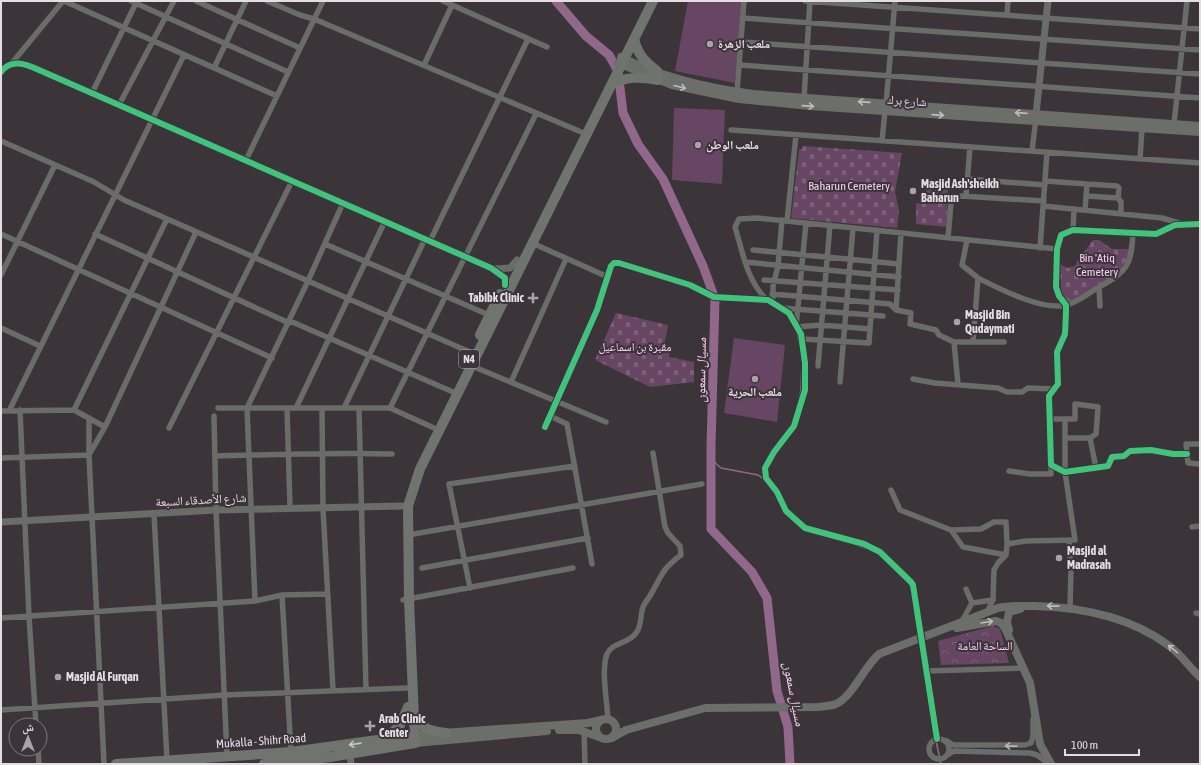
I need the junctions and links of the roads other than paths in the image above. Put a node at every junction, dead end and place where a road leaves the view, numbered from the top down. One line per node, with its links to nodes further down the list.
1 (64, 1): 25 (street); 43 (street)
2 (174, 1): 19 (street)
3 (196, 1): 23 (street)
4 (246, 1): 23 (street)
5 (267, 1): 22 (street)
6 (323, 1): 22 (street)
7 (443, 1): 17 (street)
8 (648, 1): 42 (highway, N4)
9 (653, 1): 30 (highway, N4)
10 (744, 1): 20 (street)
11 (808, 1): 16 (street); 24 (street)
12 (1008, 1): 18 (street)
13 (1048, 1): 21 (street)
14 (1187, 1): 27 (street)
15 (133, 2): 19 (street); 25 (street)
16 (894, 4): 18 (street); 26 (street)
17 (452, 5): 29 (street); 45 (street)
18 (1007, 15): 21 (street)
19 (166, 17): 32 (street); 34 (street)
20 (742, 18): 24 (street); 33 (street)
21 (1046, 18): 27 (street); 31 (street)
22 (314, 19): 37 (street); 45 (street)
23 (237, 20): 34 (street); 37 (street)
24 (808, 23): 26 (street); 36 (street)
25 (124, 28): 32 (street); 58 (street)
26 (891, 28): 31 (street); 40 (street)
27 (1184, 28): 28 (street); 38 (street)
28 (1200, 30)
29 (528, 39): 35 (street); 61 (street)
30 (634, 39): 42 (highway, N4); 53 (highway)
31 (1044, 39): 38 (street); 44 (street)
32 (154, 41): 41 (street); 64 (street)
33 (741, 42): 36 (street); 46 (street)
34 (226, 44): 47 (street); 50 (street)
35 (546, 47)
36 (806, 47): 40 (street); 48 (street)
37 (300, 48): 50 (street)
38 (1182, 49): 39 (street); 51 (street)
39 (1200, 50)
40 (889, 53): 44 (street); 54 (street)
41 (184, 55): 47 (street); 68 (street)
42 (621, 60): 53 (main road, شارع برك); 55 (highway, N4); 74 (highway, N4)
43 (12, 63): 49 (street); 58 (street)
44 (1042, 63): 51 (street); 56 (street)
45 (424, 65): 61 (street)
46 (739, 65): 48 (street); 57 (street)
47 (214, 68): 59 (street)
48 (805, 70): 54 (street); 62 (street)
49 (1, 72)
50 (288, 72): 59 (street)
51 (1179, 72): 52 (street); 60 (street)
52 (1200, 74)
53 (657, 75): 55 (highway); 57 (main road, شارع برك); 65 (main road, شارع برك, one-way to 65)
54 (888, 75): 56 (street); 65 (street)
55 (612, 84): 74 (highway, N4)
56 (1039, 86): 60 (street); 67 (street)
57 (737, 92): 62 (main road, شارع برك)
58 (92, 93): 64 (street)
59 (277, 96): 82 (street)
60 (1177, 96): 63 (street); 69 (street)
61 (499, 98): 66 (street); 114 (street)
62 (804, 98): 65 (main road, شارع برك, one-way to 62)
63 (1200, 98)
64 (119, 105): 68 (street)
65 (885, 108): 67 (main road, شارع برك); 77 (street)
66 (536, 114): 74 (street); 124 (street)
67 (1036, 118): 69 (main road, شارع برك); 71 (main road, شارع برك); 79 (street)
68 (152, 120): 82 (street); 89 (street)
69 (1174, 124): 70 (main road, شارع برك)
70 (1200, 126)
71 (1142, 128): 73 (main road, شارع برك); 81 (street)
72 (731, 130): 75 (street)
73 (1200, 132)
74 (584, 133): 117 (highway, N4); 130 (highway, N4)
75 (796, 135): 77 (street); 100 (street)
76 (1, 141): 84 (street)
77 (882, 141): 78 (street)
78 (970, 147): 79 (street); 85 (street)
79 (1032, 151): 80 (street)
80 (1047, 152): 81 (street); 87 (street)
81 (1140, 159): 83 (street)
82 (246, 160): 86 (street)
83 (1200, 163)
84 (55, 164): 89 (street); 116 (street)
85 (967, 179): 87 (street); 90 (street)
86 (292, 181): 93 (street); 127 (street)
87 (1045, 183): 88 (street); 94 (street)
88 (1087, 184): 91 (street); 92 (street)
89 (115, 194): 98 (street); 112 (street)
90 (966, 196): 94 (street); 113 (street)
91 (1086, 196): 92 (street); 96 (street)
92 (1118, 198): 97 (street)
93 (343, 203): 99 (street); 118 (street)
94 (1044, 203): 95 (street); 119 (street)
95 (1074, 209): 96 (street); 107 (street)
96 (1085, 210): 97 (street)
97 (1121, 214): 102 (street)
98 (166, 219): 108 (street); 126 (street)
99 (385, 221): 114 (street); 131 (street)
100 (785, 221): 101 (street); 122 (street); 132 (street)
101 (806, 223): 104 (street); 123 (street)
102 (1183, 224): 103 (street); 110 (street)
103 (1200, 224)
104 (830, 225): 105 (street); 125 (street)
105 (853, 228): 106 (street); 129 (street)
106 (877, 230): 109 (street); 133 (street)
107 (1073, 230): 110 (street); 120 (street)
108 (196, 232): 127 (street); 140 (street)
109 (902, 233): 113 (street); 134 (street)
110 (1134, 233): 155 (street)
111 (1, 234): 116 (street)
112 (95, 234): 126 (street); 138 (street)
113 (948, 238): 115 (street)
114 (428, 240): 124 (street); 147 (street)
115 (967, 240): 119 (street); 146 (street)
116 (17, 241): 138 (street); 142 (street)
117 (532, 243): 128 (street); 199 (highway, N4)
118 (325, 244): 131 (street); 149 (street)
119 (1040, 248): 120 (street)
120 (1057, 249): 168 (street)
121 (753, 250): 122 (street)
122 (779, 253): 123 (street); 135 (street)
123 (803, 255): 125 (street); 137 (street)
124 (466, 257): 136 (street); 160 (street)
125 (827, 257): 129 (street); 139 (street)
126 (148, 258): 140 (street); 158 (street)
127 (255, 258): 149 (street); 162 (street)
128 (566, 259): 144 (street); 203 (street)
129 (850, 259): 133 (street); 141 (street)
130 (517, 260): 136 (street); 152 (highway, N4)
131 (366, 262): 147 (street); 164 (street)
132 (745, 262): 135 (street); 165 (street)
133 (875, 262): 134 (street); 143 (street)
134 (899, 264): 145 (street)
135 (778, 266): 137 (street); 150 (street)
136 (491, 268): 152 (street)
137 (802, 268): 139 (street); 151 (street)
138 (78, 269): 158 (street); 195 (street)
139 (826, 271): 141 (street); 153 (street)
140 (177, 272): 162 (street); 170 (street)
141 (849, 273): 143 (street); 154 (street)
142 (1, 275)
143 (874, 275): 145 (street); 156 (street)
144 (608, 277): 165 (street); 208 (street)
145 (898, 277): 157 (street)
146 (978, 278): 168 (street); 192 (street)
147 (406, 279): 160 (street); 179 (street)
148 (764, 280): 150 (street)
149 (308, 281): 164 (street); 180 (street)
150 (774, 281): 151 (street); 159 (street)
151 (800, 283): 153 (street); 161 (street)
152 (505, 285): 176 (highway, N4)
153 (825, 285): 154 (street); 163 (street)
154 (848, 287): 156 (street); 166 (street)
155 (1099, 287): 168 (street); 169 (street)
156 (873, 288): 157 (street); 167 (street)
157 (898, 290): 173 (street)
158 (131, 293): 170 (street); 218 (street)
159 (772, 294): 161 (street); 171 (street)
160 (446, 297): 176 (street); 187 (street)
161 (799, 297): 163 (street); 172 (street)
162 (235, 298): 180 (street); 186 (street)
163 (824, 298): 166 (street); 174 (street)
164 (348, 299): 179 (street); 188 (street)
165 (767, 300): 171 (street)
166 (847, 300): 167 (street); 175 (street)
167 (872, 302): 173 (street); 177 (street)
168 (1066, 305): 206 (street)
169 (1100, 306)
170 (161, 307): 186 (street); 227 (street)
171 (779, 307): 172 (street); 182 (street)
172 (798, 310): 174 (street); 182 (street)
173 (896, 310): 193 (street)
174 (822, 311): 175 (street); 181 (street)
175 (846, 313): 177 (street); 183 (street)
176 (490, 315): 196 (highway, N4)
177 (871, 315): 178 (street); 185 (street)
178 (883, 316)
179 (389, 317): 187 (street); 197 (street)
180 (289, 322): 188 (street); 198 (street)
181 (821, 325): 182 (street); 183 (street); 190 (street)
182 (796, 327): 189 (street)
183 (845, 327): 185 (street); 191 (street)
184 (1, 328): 195 (street)
185 (870, 329): 191 (street)
186 (217, 333): 198 (street); 229 (street)
187 (427, 334): 196 (street); 201 (street)
188 (330, 338): 197 (street); 212 (street)
189 (802, 339): 190 (street); 296 (street)
190 (820, 340): 191 (street); 200 (street)
191 (843, 341): 204 (street)
192 (973, 341): 193 (street); 194 (street)
193 (954, 342): 205 (street)
194 (1004, 342)
195 (40, 346): 220 (street)
196 (472, 353): 207 (highway, N4)
197 (370, 356): 201 (street); 214 (street)
198 (272, 358): 210 (street)
199 (472, 366): 203 (street); 207 (highway, N4)
200 (818, 366)
201 (408, 372): 207 (street); 216 (street)
202 (913, 379): 205 (street)
203 (511, 382): 208 (street)
204 (840, 382)
205 (958, 384): 206 (street)
206 (1055, 389): 224 (street)
207 (456, 393): 230 (highway, N4); 269 (highway, N4)
208 (556, 402): 222 (street); 226 (street)
209 (218, 408): 210 (street)
210 (247, 408): 211 (street); 242 (street)
211 (287, 408): 212 (street); 240 (street)
212 (296, 408): 213 (street)
213 (322, 408): 214 (street); 234 (street)
214 (344, 408): 215 (street)
215 (358, 408): 216 (street); 235 (street)
216 (390, 408): 230 (street)
217 (20, 410): 218 (street); 220 (street); 243 (street)
218 (74, 410): 223 (street)
219 (1, 411): 220 (street)
220 (9, 411)
221 (214, 416): 241 (street)
222 (550, 416): 228 (street); 247 (street)
223 (89, 418): 227 (street); 239 (street)
224 (1050, 419): 225 (street); 246 (street)
225 (1065, 419): 231 (street); 232 (street)
226 (606, 422)
227 (105, 427): 239 (street)
228 (545, 427)
229 (169, 428)
230 (434, 428): 255 (highway, N4)
231 (1065, 438): 232 (street); 250 (street)
232 (1090, 438): 248 (street)
233 (1200, 444): 238 (street)
234 (322, 453): 235 (street); 240 (street); 258 (street)
235 (359, 453): 237 (street); 254 (street)
236 (653, 453): 253 (street)
237 (392, 454)
238 (1187, 454): 245 (street); 248 (street)
239 (89, 455): 243 (street); 262 (street)
240 (289, 455): 242 (street); 257 (street)
241 (215, 456): 242 (street); 260 (street)
242 (249, 456): 259 (street)
243 (22, 457): 244 (street); 263 (street)
244 (1, 458)
245 (1200, 464)
246 (1051, 465): 249 (street); 250 (street)
247 (575, 466): 256 (street); 267 (street)
248 (1096, 468): 250 (street)
249 (1009, 471)
250 (1065, 472): 271 (street)
251 (702, 484): 253 (street)
252 (891, 490): 268 (street)
253 (660, 492): 256 (street); 313 (street)
254 (360, 506): 255 (street, شارع الأصدقاء السبعة); 258 (street, شارع الأصدقاء السبعة); 302 (street)
255 (402, 506): 283 (highway, N4)
256 (582, 506): 267 (street); 270 (street)
257 (290, 507): 258 (street, شارع الأصدقاء السبعة); 259 (street, شارع الأصدقاء السبعة)
258 (323, 508): 280 (street)
259 (250, 509): 260 (street, شارع الأصدقاء السبعة); 282 (street)
260 (216, 510): 261 (street, شارع الأصدقاء السبعة); 285 (street)
261 (154, 514): 262 (street, شارع الأصدقاء السبعة); 287 (street)
262 (92, 518): 263 (street, شارع الأصدقاء السبعة); 290 (street)
263 (25, 521): 264 (street, شارع الأصدقاء السبعة); 292 (street)
264 (1, 522)
265 (1200, 526): 266 (street)
266 (1192, 527)
267 (458, 528): 269 (street); 274 (street)
268 (951, 530): 272 (street); 273 (street)
269 (408, 535): 283 (highway, N4)
270 (588, 538): 274 (street); 275 (street)
271 (1069, 540): 272 (street); 289 (street)
272 (1007, 544): 273 (street)
273 (1006, 555): 284 (street)
274 (465, 560): 276 (street); 278 (street)
275 (592, 564)
276 (422, 568)
277 (572, 568): 278 (street)
278 (470, 588): 283 (street)
279 (966, 589): 286 (street)
280 (327, 594): 281 (street); 303 (street)
281 (282, 595): 282 (street); 304 (street)
282 (255, 600): 285 (street)
283 (406, 600): 301 (highway, N4); 310 (highway, N4)
284 (993, 600): 286 (street); 291 (street)
285 (220, 602): 287 (street); 305 (street)
286 (972, 603): 294 (street)
287 (158, 606): 290 (street); 307 (street)
288 (1035, 606): 289 (main road, one-way to 288); 291 (main road); 297 (main road)
289 (1070, 608): 300 (main road, one-way to 289)
290 (96, 611): 292 (street); 308 (street)
291 (987, 612): 294 (main road)
292 (29, 616): 293 (street); 309 (street)
293 (1, 618)
294 (962, 621): 295 (main road)
295 (935, 632): 296 (main road); 297 (main road, one-way to 297)
296 (921, 638): 299 (street); 314 (main road)
297 (1014, 646): 298 (main road)
298 (1024, 668): 299 (street); 306 (main road)
299 (926, 671): 320 (street)
300 (1200, 678)
301 (407, 688): 302 (street); 310 (highway, N4)
302 (366, 689): 303 (street)
303 (333, 690): 304 (street)
304 (287, 692): 305 (street); 323 (street)
305 (225, 695): 307 (street); 326 (street)
306 (1033, 697): 322 (street, one-way to 322); 335 (main road)
307 (163, 699): 308 (street); 328 (street)
308 (102, 704): 309 (street); 330 (street)
309 (35, 708): 311 (street); 312 (street)
310 (410, 709): 316 (highway); 319 (highway, N4); 321 (highway)
311 (1, 710)
312 (36, 717)
313 (608, 720): 314 (main road); 316 (main road); 317 (main road); 318 (main road)
314 (639, 728): 318 (main road)
315 (584, 731): 317 (main road); 319 (main road); 334 (street)
316 (446, 733): 319 (main road)
317 (599, 737): 318 (main road)
318 (612, 738)
319 (411, 739): 321 (highway, Mukalla - Shihr Road); 324 (highway, Mukalla - Shihr Road)
320 (937, 739): 322 (street); 329 (street)
321 (384, 740): 323 (highway, Mukalla - Shihr Road, one-way to 323)
322 (947, 741): 325 (street)
323 (291, 752): 327 (highway, Mukalla - Shihr Road)
324 (350, 754): 332 (highway, Mukalla - Shihr Road); 333 (street)
325 (949, 754): 329 (street); 335 (street)
326 (227, 756): 327 (highway, Mukalla - Shihr Road); 328 (highway, Mukalla - Shihr Road)
327 (248, 759)
328 (167, 760): 331 (highway, Mukalla - Shihr Road)
329 (941, 762)
330 (104, 764)
331 (116, 764)
332 (264, 764)
333 (352, 764)
334 (585, 764)
335 (1050, 764)

